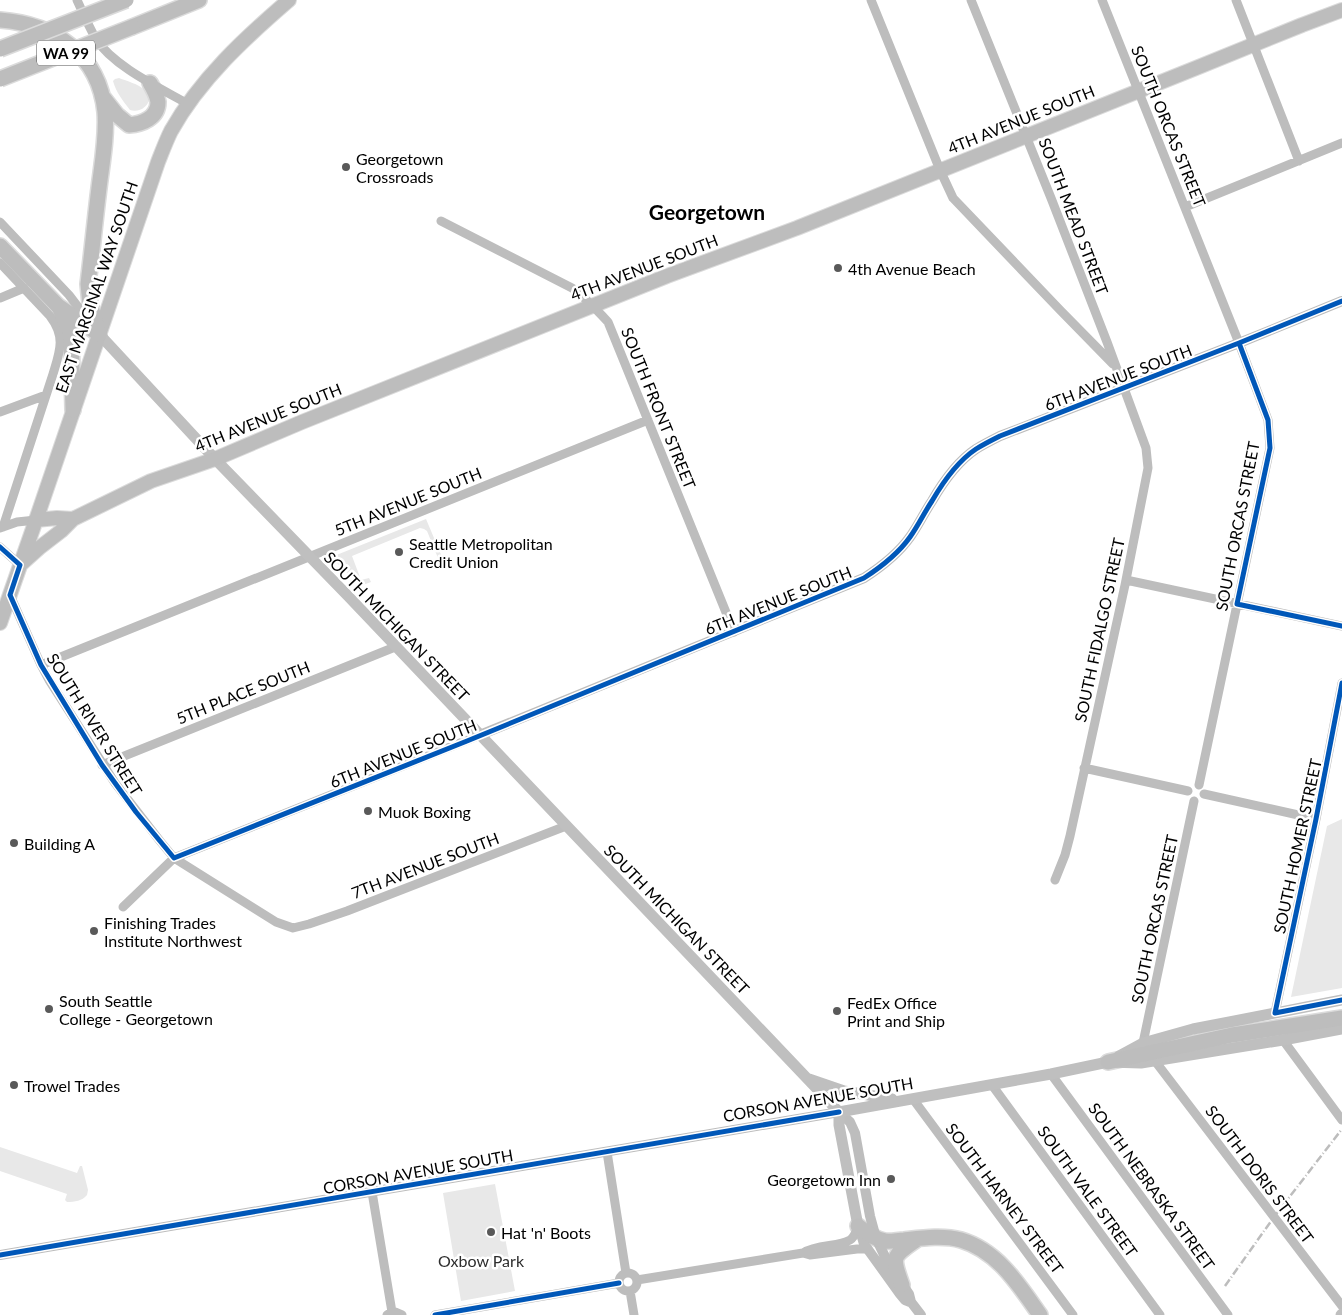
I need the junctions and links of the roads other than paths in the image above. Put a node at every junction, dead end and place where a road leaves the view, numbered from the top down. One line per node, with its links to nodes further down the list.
1 (77, 0): 15 (street)
2 (127, 0): 13 (highway, WA 99, bridge)
3 (199, 0): 14 (highway, WA 99, bridge)
4 (289, 0): 18 (main road, EAST MARGINAL WAY SOUTH)
5 (871, 0): 22 (street)
6 (981, 0): 9 (street)
7 (1102, 0): 16 (street, SOUTH ORCAS STREET)
8 (1236, 0): 12 (street)
9 (971, 2): 19 (street, SOUTH MEAD STREET)
10 (1342, 10): 12 (main road, 4TH AVENUE SOUTH)
11 (0, 20): 17 (highway)
12 (1254, 44): 16 (main road, 4TH AVENUE SOUTH); 21 (street)
13 (0, 49)
14 (0, 79)
15 (150, 83): 17 (highway); 18 (street)
16 (1139, 90): 19 (main road, 4TH AVENUE SOUTH); 23 (street, SOUTH ORCAS STREET)
17 (102, 96): 33 (highway)
18 (188, 104): 33 (main road, EAST MARGINAL WAY SOUTH)
19 (1026, 136): 22 (main road, 4TH AVENUE SOUTH); 35 (street, SOUTH MEAD STREET)
20 (1342, 143): 21 (street)
21 (1299, 161): 23 (street)
22 (940, 170): 32 (main road, 4TH AVENUE SOUTH); 35 (street)
23 (1185, 207): 34 (street, SOUTH ORCAS STREET)
24 (441, 221): 32 (street, SOUTH FRONT STREET)
25 (0, 222): 33 (street, SOUTH MICHIGAN STREET)
26 (0, 246): 31 (highway)
27 (0, 263): 28 (street)
28 (24, 288): 29 (street); 37 (street, EAST MARGINAL WAY SOUTH)
29 (0, 298)
30 (1342, 301): 34 (street, 6TH AVENUE SOUTH)
31 (58, 306): 33 (highway); 38 (highway)
32 (594, 306): 40 (street, SOUTH FRONT STREET); 41 (main road, 4TH AVENUE SOUTH)
33 (99, 334): 38 (main road, EAST MARGINAL WAY SOUTH); 41 (main road, SOUTH MICHIGAN STREET)
34 (1239, 343): 36 (street, 6TH AVENUE SOUTH); 50 (street, SOUTH ORCAS STREET)
35 (1116, 367): 36 (street, SOUTH MEAD STREET)
36 (1124, 388): 48 (street, SOUTH FIDALGO STREET); 53 (street, 6TH AVENUE SOUTH)
37 (46, 395): 39 (street); 44 (street, EAST MARGINAL WAY SOUTH)
38 (73, 410): 43 (main road, EAST MARGINAL WAY SOUTH)
39 (0, 412)
40 (648, 420): 46 (street, 5TH AVENUE SOUTH); 53 (street, SOUTH FRONT STREET)
41 (215, 459): 42 (main road, 4TH AVENUE SOUTH); 46 (main road, SOUTH MICHIGAN STREET)
42 (73, 519): 43 (main road, 4TH AVENUE SOUTH); 47 (main road, 4TH AVENUE SOUTH)
43 (36, 520): 44 (street, 4TH AVENUE SOUTH); 47 (main road, EAST MARGINAL WAY SOUTH)
44 (2, 527)
45 (0, 547): 47 (street)
46 (309, 556): 54 (main road, SOUTH MICHIGAN STREET); 55 (street, 5TH AVENUE SOUTH)
47 (20, 565): 49 (main road, EAST MARGINAL WAY SOUTH)
48 (1126, 580): 50 (street); 59 (street, SOUTH FIDALGO STREET)
49 (10, 595): 51 (main road, EAST MARGINAL WAY SOUTH); 55 (street, SOUTH RIVER STREET)
50 (1237, 604): 52 (street); 60 (street, SOUTH ORCAS STREET)
51 (0, 623)
52 (1342, 626)
53 (734, 632): 57 (street, 6TH AVENUE SOUTH)
54 (395, 647): 57 (main road, SOUTH MICHIGAN STREET); 58 (street, 5TH PLACE SOUTH)
55 (41, 665): 58 (street, SOUTH RIVER STREET)
56 (1342, 683): 64 (street, SOUTH HOMER STREET)
57 (480, 735): 65 (main road, SOUTH MICHIGAN STREET); 66 (street, 6TH AVENUE SOUTH)
58 (102, 765): 66 (street, SOUTH RIVER STREET)
59 (1084, 768): 61 (street); 67 (street, SOUTH FIDALGO STREET)
60 (1199, 785): 61 (street); 62 (street)
61 (1188, 791): 63 (street)
62 (1204, 794): 63 (street); 64 (street)
63 (1194, 801): 75 (street, SOUTH ORCAS STREET)
64 (1316, 819): 71 (street, SOUTH HOMER STREET)
65 (566, 826): 69 (street, 7TH AVENUE SOUTH); 79 (main road, SOUTH MICHIGAN STREET)
66 (174, 858): 68 (street, 6TH AVENUE SOUTH); 69 (street, SOUTH RIVER STREET)
67 (1054, 880)
68 (123, 907)
69 (294, 928)
70 (1342, 1000): 71 (main road, CORSON AVENUE SOUTH)
71 (1274, 1013): 75 (main road, CORSON AVENUE SOUTH)
72 (1342, 1018): 77 (highway)
73 (1342, 1029): 74 (main road, CORSON AVENUE SOUTH)
74 (1283, 1040): 76 (main road, CORSON AVENUE SOUTH); 83 (street)
75 (1144, 1043): 77 (main road, CORSON AVENUE SOUTH)
76 (1155, 1061): 77 (main road, CORSON AVENUE SOUTH); 97 (street, SOUTH DORIS STREET)
77 (1108, 1062): 78 (main road, CORSON AVENUE SOUTH)
78 (1052, 1074): 80 (main road, CORSON AVENUE SOUTH); 105 (street, SOUTH NEBRASKA STREET)
79 (807, 1078): 81 (main road); 82 (main road, SOUTH MICHIGAN STREET)
80 (992, 1085): 81 (main road, CORSON AVENUE SOUTH); 104 (street, SOUTH VALE STREET)
81 (907, 1100): 82 (main road, CORSON AVENUE SOUTH); 103 (street, SOUTH HARNEY STREET)
82 (839, 1112): 84 (street, CORSON AVENUE SOUTH); 86 (main road); 88 (street)
83 (1342, 1120)
84 (607, 1152): 85 (street, CORSON AVENUE SOUTH); 91 (street)
85 (372, 1192): 90 (street, CORSON AVENUE SOUTH); 98 (street)
86 (858, 1226): 88 (highway); 89 (street)
87 (918, 1239): 88 (highway); 94 (highway); 102 (highway)
88 (872, 1244): 89 (street); 94 (street); 96 (street)
89 (803, 1253): 92 (street)
90 (0, 1255)
91 (626, 1273): 92 (street); 93 (street)
92 (637, 1280): 95 (street)
93 (619, 1283): 95 (street); 99 (street)
94 (902, 1285): 96 (street)
95 (630, 1291): 100 (street)
96 (911, 1302): 101 (street)
97 (1342, 1306)
98 (394, 1314)
99 (435, 1315)
100 (634, 1315)
101 (920, 1315)
102 (1040, 1315)
103 (1073, 1315)
104 (1160, 1315)
105 (1228, 1315)

